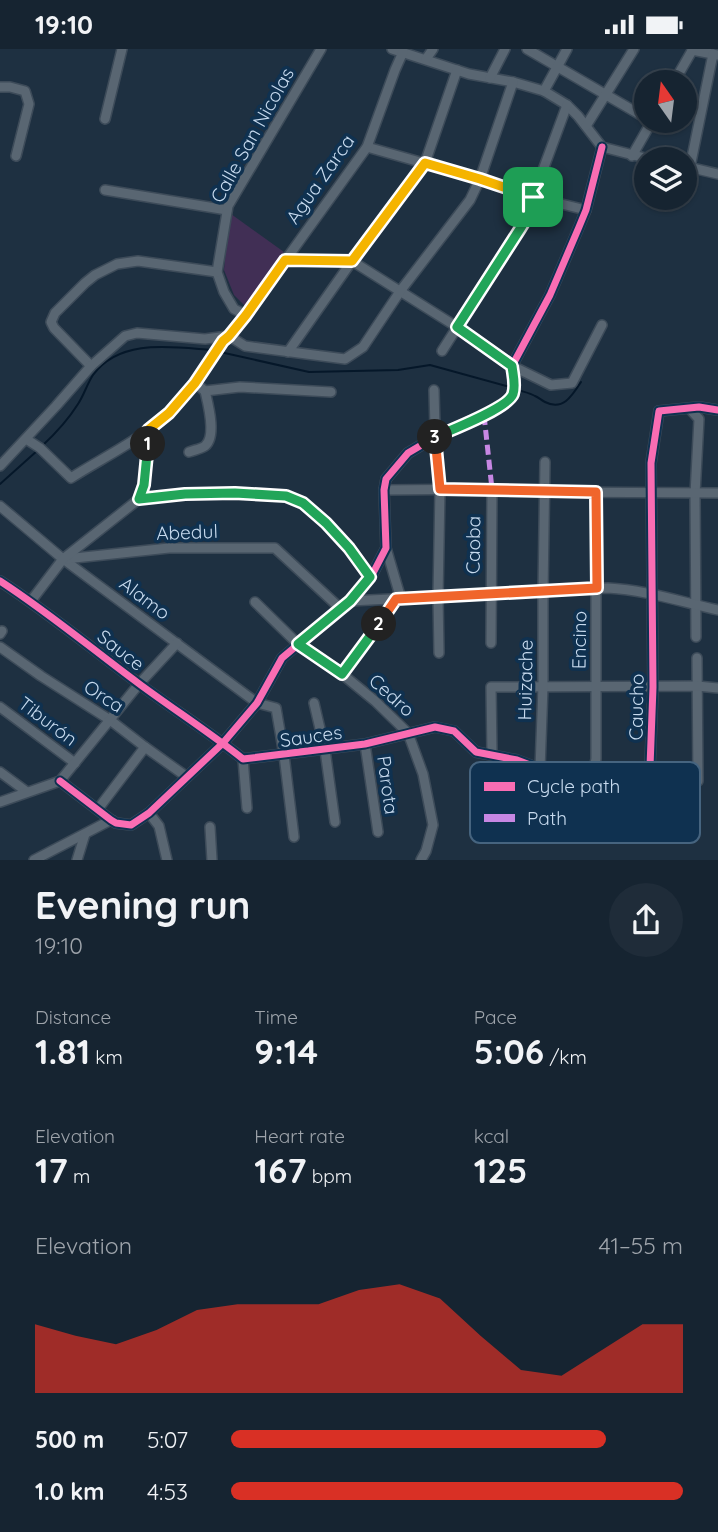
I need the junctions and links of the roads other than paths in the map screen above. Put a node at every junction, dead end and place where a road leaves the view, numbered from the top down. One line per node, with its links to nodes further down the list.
1 (122, 49): 23 (street)
2 (321, 49): 37 (street, Calle San Nicolas)
3 (392, 49): 10 (street)
4 (433, 49): 12 (street)
5 (505, 49): 16 (street)
6 (527, 49): 13 (street)
7 (567, 49): 13 (street)
8 (634, 49): 20 (street)
9 (692, 49): 11 (street); 15 (street)
10 (403, 52): 12 (street); 26 (street, Agua Zarca)
11 (716, 55): 28 (street)
12 (426, 59): 14 (street)
13 (556, 66): 19 (street); 20 (street)
14 (457, 70): 16 (street); 31 (street)
15 (681, 70)
16 (490, 78): 17 (street)
17 (513, 82): 19 (street); 34 (street)
18 (0, 87): 29 (street)
19 (544, 91): 21 (street)
20 (606, 95): 22 (street); 24 (street)
21 (567, 105): 24 (street); 36 (street)
22 (634, 111)
23 (105, 119)
24 (586, 126): 27 (street)
25 (644, 133): 30 (street)
26 (367, 147): 31 (street); 39 (street, Agua Zarca)
27 (602, 147): 30 (street); 38 (street)
28 (692, 147)
29 (16, 156)
30 (632, 156)
31 (425, 163): 34 (street); 40 (street)
32 (697, 169): 33 (street)
33 (718, 174)
34 (480, 179): 36 (street); 42 (street)
35 (104, 190): 37 (street)
36 (533, 197): 38 (street); 45 (street)
37 (227, 210): 41 (street, Calle San Nicolas)
38 (586, 210): 50 (street)
39 (285, 260): 40 (street); 43 (street, Agua Zarca)
40 (352, 261): 42 (street); 47 (street)
41 (217, 272): 43 (street); 49 (street)
42 (401, 290): 45 (street); 47 (street)
43 (246, 315): 46 (street, Agua Zarca)
44 (602, 325): 50 (street)
45 (457, 327): 48 (street); 50 (street)
46 (226, 339): 47 (street); 49 (street); 51 (street)
47 (288, 352)
48 (442, 352)
49 (91, 366): 59 (street)
50 (512, 366): 58 (street)
51 (195, 383): 53 (street); 57 (street)
52 (434, 390): 58 (street)
53 (205, 391): 54 (street); 60 (street)
54 (331, 392)
55 (689, 408): 56 (street); 69 (street, Caucho); 70 (street)
56 (718, 410)
57 (148, 430): 59 (street); 71 (street)
58 (435, 437): 63 (street); 65 (street)
59 (26, 439): 62 (street)
60 (189, 452)
61 (545, 462): 66 (street, Huizache)
62 (0, 466)
63 (440, 489): 64 (street); 65 (street); 81 (street)
64 (492, 489): 66 (street); 79 (street, Caoba)
65 (384, 490): 73 (street)
66 (545, 492): 67 (street); 78 (street, Huizache)
67 (596, 492): 69 (street); 77 (street, Encino)
68 (718, 493): 70 (street)
69 (651, 494): 70 (street); 80 (street, Caucho)
70 (695, 494): 86 (street)
71 (139, 499): 74 (street); 75 (street)
72 (0, 506): 74 (street, Alamo)
73 (386, 548): 75 (street); 82 (street)
74 (63, 559): 83 (street); 87 (street, Abedul); 90 (street, Alamo)
75 (370, 577): 84 (street)
76 (0, 581): 83 (street, Sauce)
77 (597, 588): 78 (street); 80 (street); 100 (street, Encino)
78 (543, 591): 79 (street); 98 (street, Huizache)
79 (490, 594): 81 (street); 91 (street, Caoba)
80 (652, 594): 86 (street); 101 (street, Caucho)
81 (438, 597): 82 (street); 94 (street)
82 (398, 599): 84 (street); 96 (street)
83 (31, 601): 97 (street, Sauce)
84 (350, 601): 87 (street)
85 (256, 602): 92 (street, Cedro)
86 (697, 605): 88 (street); 89 (street)
87 (341, 609): 92 (street)
88 (718, 610)
89 (696, 637)
90 (177, 643): 97 (street); 103 (street, Alamo)
91 (491, 643)
92 (298, 644): 96 (street, Cedro); 103 (street)
93 (0, 647): 106 (street, Orca)
94 (439, 653)
95 (696, 658): 99 (street)
96 (342, 674): 107 (street, Cedro)
97 (139, 684): 106 (street); 108 (street, Sauce)
98 (543, 686): 100 (street); 112 (street); 116 (street, Huizache)
99 (697, 686): 101 (street); 102 (street); 119 (street)
100 (596, 687): 101 (street); 117 (street, Encino)
101 (653, 687): 118 (street, Caucho)
102 (718, 688)
103 (257, 703): 108 (street); 113 (street, Alamo)
104 (314, 703): 111 (street)
105 (0, 707): 120 (street, Tiburón)
106 (110, 720): 110 (street, Orca); 120 (street)
107 (408, 733): 109 (street, Sauces); 112 (street, Cedro); 139 (street, Cedro)
108 (223, 743): 114 (street); 122 (street)
109 (365, 744): 111 (street, Sauces); 132 (street, Parota)
110 (145, 747): 122 (street, Orca); 127 (street)
111 (324, 750): 113 (street, Sauces); 130 (street)
112 (492, 754): 115 (street, Cedro)
113 (284, 755): 114 (street, Sauces); 134 (street)
114 (243, 759): 126 (street)
115 (522, 762)
116 (540, 762)
117 (595, 762)
118 (650, 762)
119 (698, 762)
120 (75, 763): 123 (street)
121 (0, 772): 124 (street)
122 (187, 777): 128 (street)
123 (60, 781): 124 (street); 127 (street)
124 (27, 792): 125 (street)
125 (0, 802)
126 (247, 808)
127 (98, 809): 129 (street)
128 (149, 813): 129 (street); 137 (street)
129 (111, 820): 133 (street)
130 (335, 822)
131 (210, 827): 138 (street)
132 (377, 832)
133 (85, 834): 135 (street); 136 (street)
134 (294, 837)
135 (34, 860)
136 (77, 860)
137 (167, 860)
138 (212, 860)
139 (421, 860)

